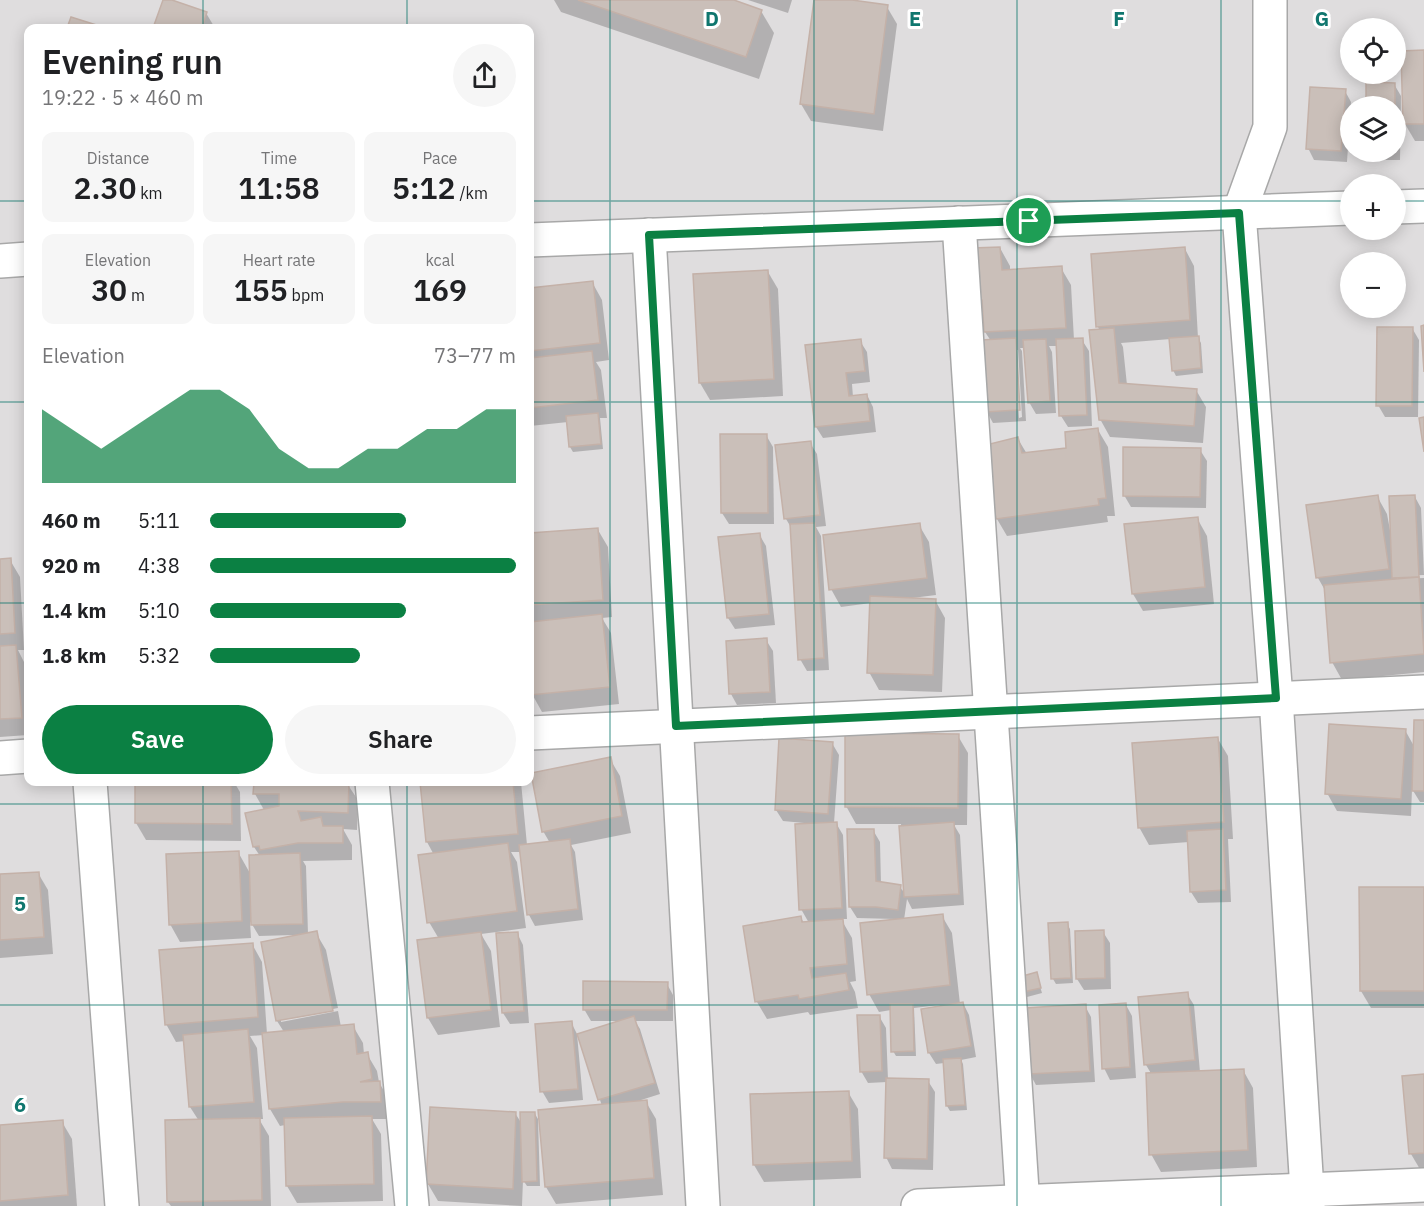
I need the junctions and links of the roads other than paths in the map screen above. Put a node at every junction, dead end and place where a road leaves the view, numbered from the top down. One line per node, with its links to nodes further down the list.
1 (1270, 0): 5 (street)
2 (1424, 206): 3 (street)
3 (1406, 207)
4 (1340, 208): 5 (street)
5 (1239, 213): 6 (street); 12 (street)
6 (959, 223): 7 (street); 13 (street)
7 (649, 235): 8 (street); 14 (street)
8 (534, 240)
9 (24, 260): 10 (street)
10 (0, 261)
11 (1424, 692): 12 (street)
12 (1276, 698): 13 (street); 21 (street)
13 (991, 712): 14 (street); 22 (street)
14 (676, 726): 15 (street); 25 (street)
15 (534, 733)
16 (24, 756): 17 (street)
17 (0, 758)
18 (90, 786): 23 (street)
19 (372, 786): 24 (street)
20 (1424, 1185): 21 (street)
21 (1307, 1197): 22 (street)
22 (1023, 1204): 26 (street)
23 (122, 1206)
24 (411, 1206)
25 (703, 1206)
26 (918, 1206)

